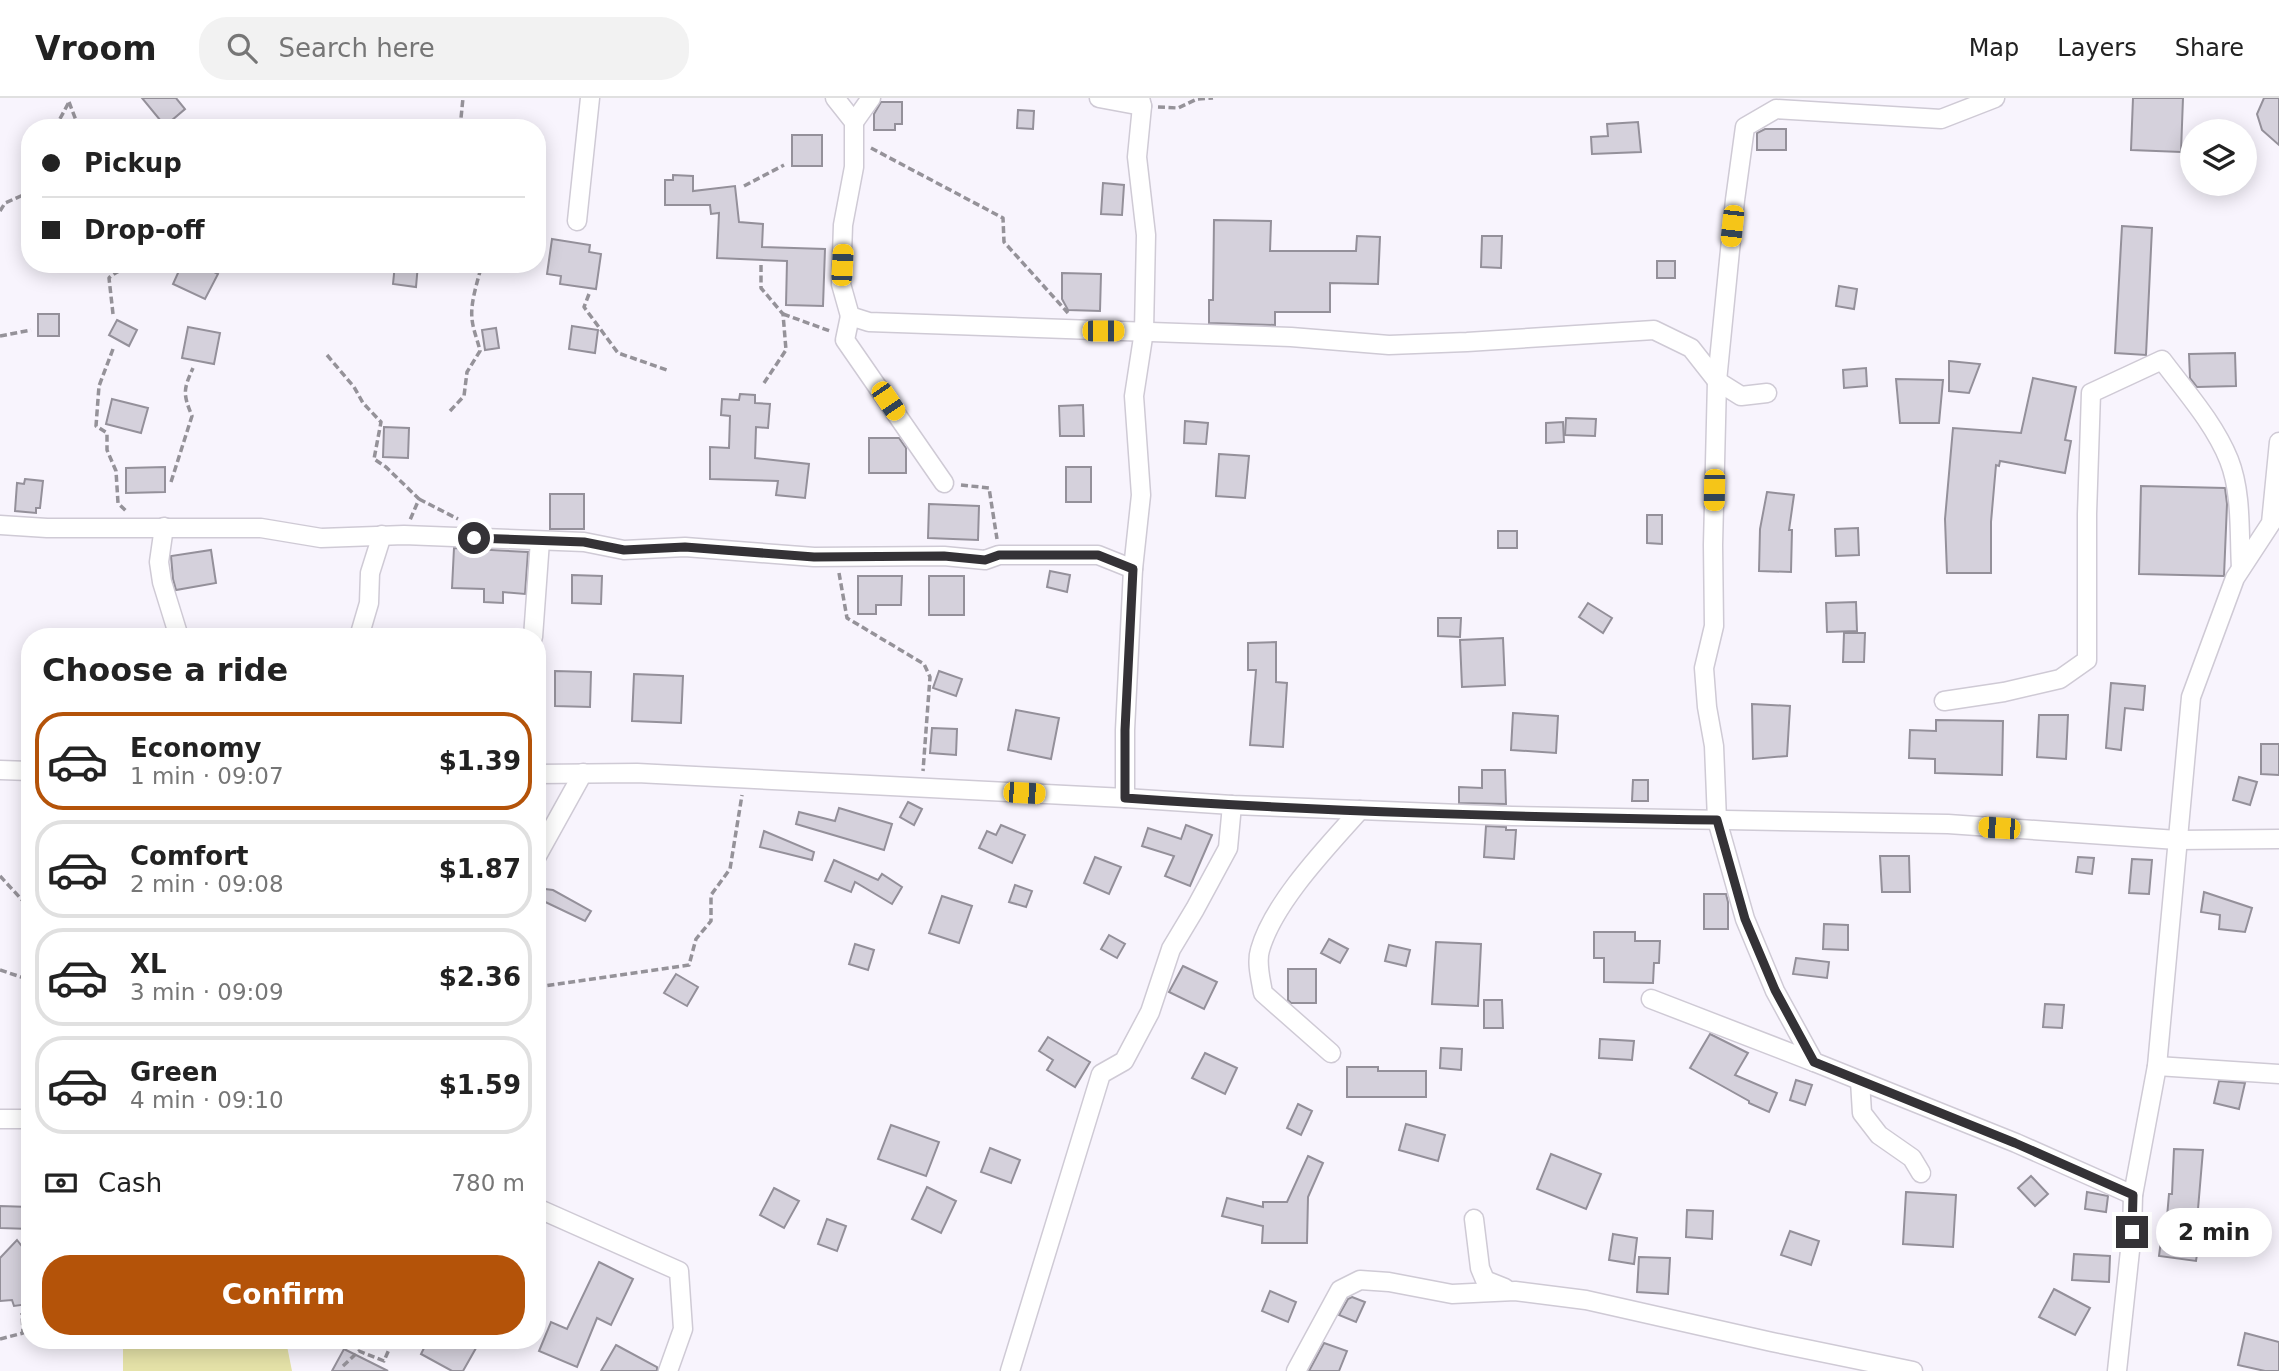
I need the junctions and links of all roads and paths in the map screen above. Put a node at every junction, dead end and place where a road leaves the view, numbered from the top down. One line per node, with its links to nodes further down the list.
1 (463, 98): 11 (path)
2 (590, 98): 18 (street)
3 (835, 98): 12 (street)
4 (871, 98): 12 (street)
5 (1098, 98): 8 (street)
6 (1213, 98): 8 (path)
7 (1994, 98): 35 (street)
8 (1141, 102): 28 (street)
9 (60, 119): 10 (path)
10 (76, 119)
11 (461, 119)
12 (854, 122): 13 (street)
13 (854, 148): 25 (street); 27 (path)
14 (784, 166): 15 (path)
15 (744, 186)
16 (21, 196): 17 (path)
17 (0, 211)
18 (577, 220)
19 (761, 265): 24 (path)
20 (114, 273): 23 (path)
21 (480, 273): 38 (path)
22 (589, 293): 34 (path)
23 (113, 314)
24 (783, 314): 30 (path); 36 (path)
25 (850, 316): 27 (street); 30 (street)
26 (31, 330): 29 (path)
27 (1083, 331): 28 (street)
28 (1144, 331): 35 (street); 51 (street)
29 (0, 336)
30 (845, 340): 41 (street)
31 (113, 349): 43 (path)
32 (327, 355): 45 (path)
33 (193, 368): 40 (path)
34 (667, 370)
35 (1717, 381): 37 (street); 65 (street)
36 (764, 383)
37 (1767, 393)
38 (450, 411)
39 (2279, 442): 50 (street)
40 (172, 482)
41 (944, 483): 48 (path)
42 (0, 525): 43 (street)
43 (144, 527): 44 (street)
44 (164, 527): 46 (street); 52 (street)
45 (404, 535): 46 (street); 47 (street)
46 (382, 536): 53 (street)
47 (540, 541): 49 (street); 54 (street)
48 (999, 555): 49 (street); 51 (street)
49 (836, 557): 61 (path)
50 (2241, 568): 55 (street); 68 (street)
51 (1133, 569): 62 (street)
52 (176, 628)
53 (362, 628)
54 (534, 628)
55 (1944, 701)
56 (0, 770): 57 (street)
57 (21, 771)
58 (583, 773): 59 (street); 60 (street); 67 (street)
59 (546, 774)
60 (744, 779): 61 (street); 73 (path)
61 (922, 789): 62 (street)
62 (1125, 798): 63 (street)
63 (1232, 805): 64 (street); 92 (street)
64 (1360, 810): 65 (street); 75 (street)
65 (1717, 820): 68 (street); 76 (street)
66 (2279, 839): 68 (street)
67 (546, 840)
68 (2177, 840): 77 (street)
69 (0, 876): 70 (path)
70 (21, 899)
71 (0, 970): 72 (path)
72 (21, 977)
73 (546, 986)
74 (1651, 999): 76 (street)
75 (1331, 1053)
76 (1814, 1062): 79 (street)
77 (2157, 1066): 78 (street); 83 (street)
78 (2279, 1074)
79 (1860, 1081): 82 (street); 83 (street)
80 (0, 1119): 81 (street)
81 (21, 1119)
82 (1921, 1173)
83 (2133, 1195): 95 (street)
84 (546, 1212): 91 (street)
85 (1475, 1219): 86 (street)
86 (1515, 1291): 93 (street); 94 (street)
87 (21, 1334): 88 (path)
88 (0, 1339)
89 (389, 1349): 90 (path)
90 (343, 1366)
91 (668, 1371)
92 (1010, 1371)
93 (1296, 1371)
94 (1913, 1371)
95 (2117, 1371)

